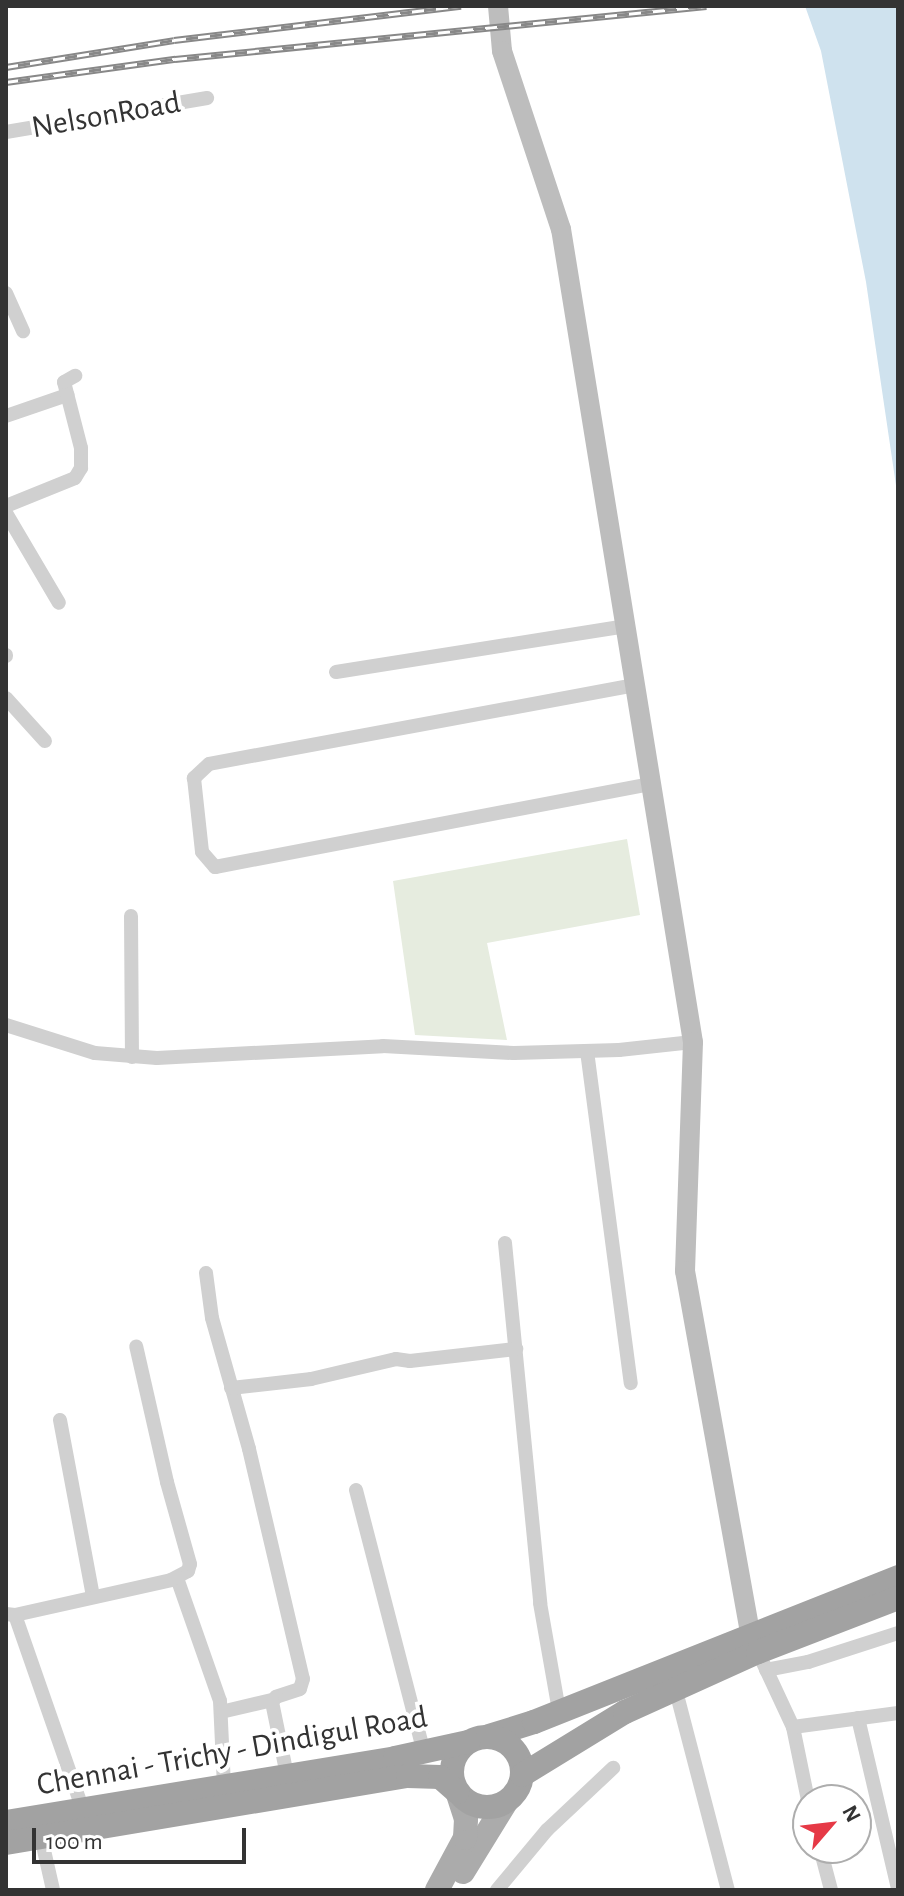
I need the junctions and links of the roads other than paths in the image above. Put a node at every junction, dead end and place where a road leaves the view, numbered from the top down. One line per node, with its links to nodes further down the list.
1 (498, 6): 12 (main road)
2 (207, 98): 3 (street, NelsonRoad)
3 (6, 132)
4 (6, 293): 5 (street)
5 (23, 331)
6 (75, 376): 7 (street)
7 (67, 395): 8 (street); 9 (street)
8 (6, 416)
9 (6, 506)
10 (6, 513): 11 (street)
11 (59, 603)
12 (626, 626): 13 (street); 14 (main road)
13 (336, 672)
14 (635, 685): 17 (main road); 17 (street)
15 (6, 698): 16 (street)
16 (45, 741)
17 (651, 784): 20 (main road)
18 (131, 916): 22 (street)
19 (6, 1025): 22 (street)
20 (693, 1042): 21 (street); 37 (main road)
21 (587, 1051): 22 (street); 27 (street)
22 (132, 1057)
23 (505, 1243): 26 (street)
24 (206, 1273): 28 (street)
25 (136, 1346): 32 (street)
26 (516, 1349): 28 (street); 40 (street)
27 (631, 1383)
28 (231, 1388): 39 (street)
29 (60, 1420): 33 (street)
30 (356, 1490): 46 (street)
31 (898, 1577): 37 (highway, Chennai - Trichy - Dindigul Road)
32 (177, 1578): 33 (street); 41 (street)
33 (93, 1597): 35 (street)
34 (898, 1598): 37 (highway, Chennai - Trichy - Dindigul Road)
35 (10, 1614): 54 (street)
36 (898, 1633): 37 (street)
37 (758, 1652): 38 (highway, Chennai - Trichy - Dindigul Road); 40 (highway, Chennai - Trichy - Dindigul Road); 44 (street)
38 (676, 1691): 49 (highway, Chennai - Trichy - Dindigul Road); 64 (street)
39 (272, 1700): 41 (street); 48 (street)
40 (559, 1711): 45 (highway, Chennai - Trichy - Dindigul Road)
41 (221, 1712): 51 (street)
42 (898, 1713): 43 (street)
43 (858, 1718): 44 (street); 59 (street)
44 (793, 1727): 50 (street)
45 (478, 1739): 46 (highway, Chennai - Trichy - Dindigul Road); 49 (highway); 52 (highway, Chennai - Trichy - Dindigul Road)
46 (424, 1752): 48 (highway, Chennai - Trichy - Dindigul Road)
47 (613, 1768): 63 (street)
48 (287, 1775): 51 (highway, Chennai - Trichy - Dindigul Road)
49 (522, 1775): 53 (highway, Chennai - Trichy - Dindigul Road)
50 (805, 1784)
51 (224, 1786): 54 (highway, Chennai - Trichy - Dindigul Road)
52 (457, 1792): 53 (highway, Chennai - Trichy - Dindigul Road); 54 (highway, Chennai - Trichy - Dindigul Road); 61 (main road)
53 (506, 1802): 62 (main road)
54 (86, 1818): 55 (highway, Chennai - Trichy - Dindigul Road); 56 (highway, Chennai - Trichy - Dindigul Road)
55 (6, 1822)
56 (41, 1837): 57 (highway, Chennai - Trichy - Dindigul Road); 60 (street)
57 (6, 1843)
58 (824, 1864): 65 (street)
59 (898, 1888)
60 (53, 1890)
61 (437, 1890)
62 (453, 1890)
63 (497, 1890)
64 (728, 1890)
65 (831, 1890)

